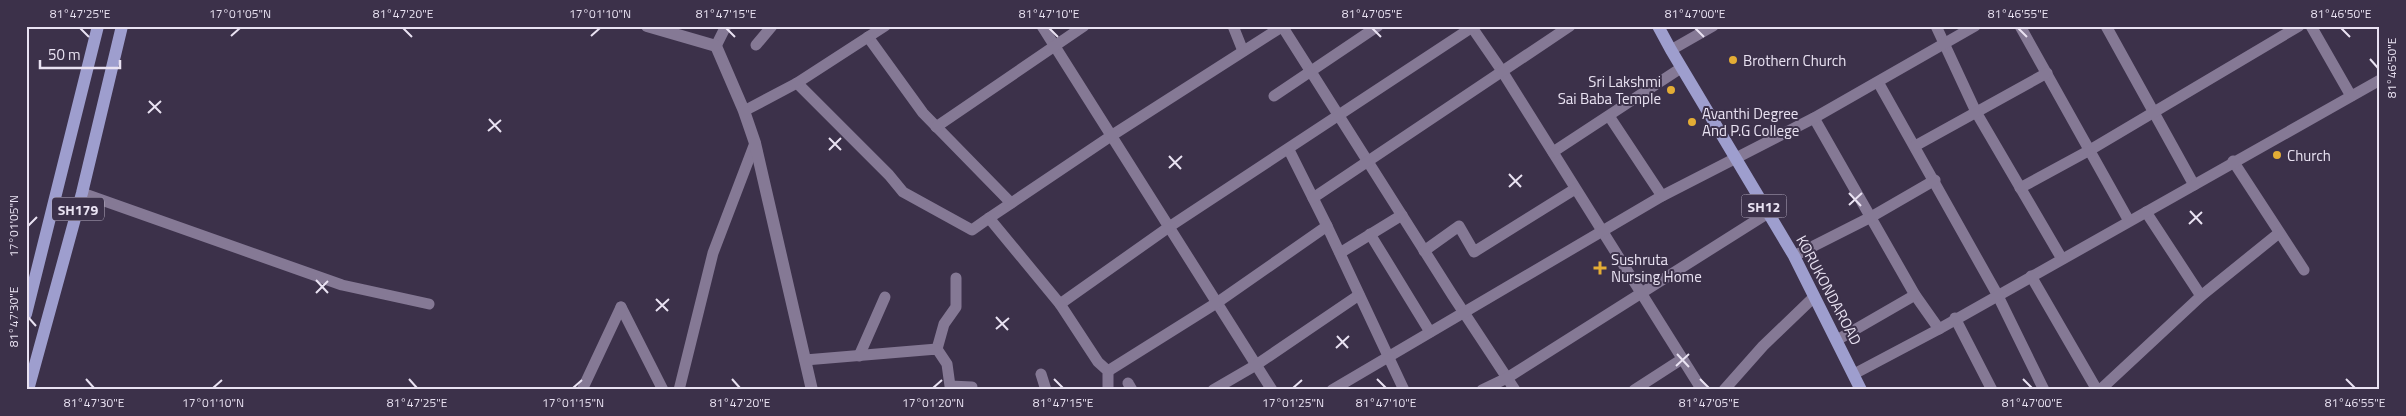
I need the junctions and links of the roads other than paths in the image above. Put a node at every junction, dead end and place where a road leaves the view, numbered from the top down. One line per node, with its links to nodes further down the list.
1 (98, 26): 91 (main road, SH179)
2 (122, 26): 58 (main road, SH179)
3 (647, 26): 26 (street)
4 (726, 26): 26 (street)
5 (772, 26): 24 (street)
6 (885, 26): 22 (street)
7 (1042, 26): 25 (street)
8 (1084, 26): 25 (street)
9 (1233, 26): 28 (street)
10 (1282, 26): 28 (street); 30 (street)
11 (1378, 26): 30 (street)
12 (1570, 26): 31 (street)
13 (1658, 26): 27 (main road, KORUKONDAROAD / SH12)
14 (1713, 26): 27 (street)
15 (1936, 26): 23 (street)
16 (1975, 26): 23 (street)
17 (2020, 26): 32 (street)
18 (2106, 26): 40 (street)
19 (2298, 26): 40 (street)
20 (2311, 26): 37 (street)
21 (1472, 27): 31 (street); 42 (street)
22 (868, 37): 35 (street); 44 (street)
23 (1945, 43): 34 (street); 39 (street)
24 (756, 44)
25 (1054, 45): 44 (street); 45 (street)
26 (716, 46): 38 (street)
27 (1670, 50): 29 (main road, KORUKONDAROAD / SH12)
28 (1243, 51): 45 (street)
29 (1681, 68): 41 (street); 51 (main road, KORUKONDAROAD / SH12)
30 (1310, 70): 36 (street); 42 (street)
31 (1502, 71): 50 (street); 52 (street)
32 (2047, 73): 39 (street); 49 (street)
33 (2380, 80): 37 (street)
34 (1878, 82): 43 (street); 47 (street)
35 (797, 83): 38 (street); 66 (street)
36 (1274, 96)
37 (2351, 96): 53 (street)
38 (744, 111): 46 (street)
39 (1976, 112): 47 (street); 56 (street)
40 (2153, 112): 49 (street); 55 (street)
41 (1609, 116): 50 (street); 59 (street)
42 (1339, 117): 48 (street); 52 (street)
43 (1814, 118): 51 (street); 65 (street)
44 (936, 127): 61 (street)
45 (1110, 136): 61 (street); 69 (street)
46 (755, 143): 100 (street); 110 (street)
47 (1915, 146): 54 (street)
48 (1289, 150): 60 (street); 69 (street)
49 (2090, 150): 56 (street); 67 (street)
50 (1553, 152): 57 (street)
51 (1736, 157): 59 (street); 63 (main road, KORUKONDAROAD / SH12)
52 (1367, 161): 60 (street); 64 (street)
53 (2233, 161): 55 (street); 71 (street)
54 (1934, 180): 65 (street); 81 (street)
55 (2194, 185): 62 (street)
56 (2020, 188): 76 (street)
57 (1575, 189): 70 (street); 73 (street)
58 (82, 193): 88 (street); 107 (main road, SH179)
59 (1662, 196): 70 (street)
60 (1313, 198): 68 (street)
61 (1011, 203): 66 (street)
62 (2146, 212): 67 (street); 84 (street)
63 (1768, 213): 75 (main road, KORUKONDAROAD / SH12); 80 (street)
64 (1402, 215): 72 (street); 73 (street)
65 (1871, 217): 75 (street); 83 (street)
66 (989, 218): 89 (street)
67 (2129, 221): 76 (street)
68 (1327, 226): 74 (street); 87 (street)
69 (1169, 227): 87 (street); 89 (street)
70 (1601, 232): 80 (street); 90 (street)
71 (2280, 233): 77 (street); 84 (street)
72 (1370, 234): 74 (street); 94 (street)
73 (1424, 250): 90 (street)
74 (1340, 253): 82 (street)
75 (1794, 256): 86 (main road, KORUKONDAROAD / SH12)
76 (2062, 259): 78 (street)
77 (2304, 270)
78 (2031, 276): 81 (street); 127 (street)
79 (956, 278): 96 (street)
80 (1641, 293): 99 (street); 104 (street)
81 (1998, 294): 92 (street); 126 (street)
82 (1359, 295): 97 (street); 101 (street)
83 (1915, 295): 93 (street); 95 (street)
84 (2201, 296): 127 (street)
85 (885, 297): 98 (street)
86 (1814, 297): 95 (main road, KORUKONDAROAD / SH12); 123 (street)
87 (1218, 302): 101 (street); 102 (street)
88 (429, 304)
89 (1060, 304): 102 (street)
90 (1463, 312): 94 (street); 104 (street)
91 (26, 314)
92 (1955, 318): 93 (street); 125 (street)
93 (1939, 329): 103 (street)
94 (1430, 332): 97 (street)
95 (1837, 340): 103 (main road, KORUKONDAROAD / SH12)
96 (936, 349): 98 (street); 106 (street)
97 (1389, 355): 117 (street); 118 (street)
98 (859, 356): 100 (street)
99 (1682, 359): 121 (street); 122 (street)
100 (805, 360): 111 (street)
101 (1256, 365): 115 (street); 116 (street)
102 (1108, 371): 114 (street)
103 (1854, 374): 124 (main road, KORUKONDAROAD / SH12)
104 (1507, 378): 119 (street); 120 (street)
105 (972, 387): 106 (street)
106 (950, 388)
107 (28, 390)
108 (582, 390): 109 (street)
109 (663, 390)
110 (679, 390)
111 (812, 390)
112 (1036, 390): 113 (street)
113 (1046, 390)
114 (1108, 390)
115 (1213, 390)
116 (1272, 390)
117 (1332, 390)
118 (1404, 390)
119 (1482, 390)
120 (1515, 390)
121 (1634, 390)
122 (1702, 390)
123 (1724, 390)
124 (1861, 390)
125 (1992, 390)
126 (2044, 390)
127 (2098, 390)

